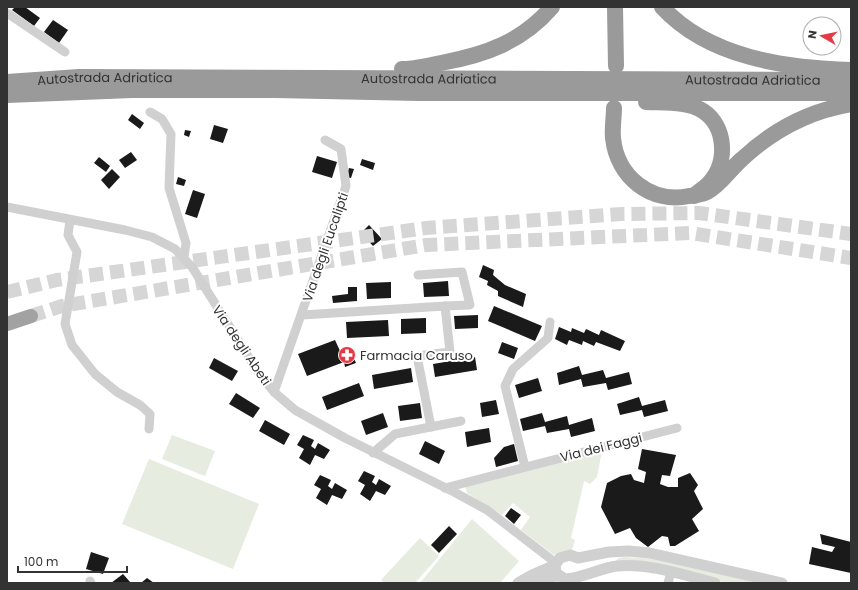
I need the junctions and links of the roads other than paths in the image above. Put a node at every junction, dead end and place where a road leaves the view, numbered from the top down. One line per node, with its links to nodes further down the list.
1 (552, 7): 8 (highway)
2 (615, 7): 6 (highway)
3 (662, 7): 7 (highway)
4 (7, 13): 5 (street)
5 (65, 52)
6 (616, 66)
7 (851, 70)
8 (180, 77): 9 (highway, Autostrada Adriatica); 10 (highway, Autostrada Adriatica)
9 (851, 80)
10 (7, 82)
11 (419, 93): 12 (highway, Autostrada Adriatica); 13 (highway, Autostrada Adriatica); 18 (highway)
12 (851, 94)
13 (7, 95)
14 (851, 104): 18 (highway)
15 (614, 108): 18 (highway)
16 (150, 112): 21 (street)
17 (325, 140): 24 (street, Via degli Eucalipti)
18 (694, 196)
19 (7, 207): 20 (street, Via degli Abeti)
20 (70, 220): 21 (street, Via degli Abeti); 32 (street)
21 (184, 257): 28 (street, Via degli Abeti)
22 (418, 275): 23 (street, Via degli Eucalipti)
23 (445, 306): 24 (street, Via degli Eucalipti); 30 (street)
24 (302, 315): 28 (street, Via degli Eucalipti)
25 (31, 316): 27 (highway)
26 (550, 322): 34 (street)
27 (7, 324)
28 (274, 392): 33 (street, Via degli Abeti)
29 (461, 421): 30 (street)
30 (431, 427): 33 (street)
31 (677, 428): 34 (street, Via dei Faggi)
32 (149, 430)
33 (373, 453): 35 (street, Via degli Abeti)
34 (525, 467): 35 (street, Via dei Faggi)
35 (445, 488): 38 (street, Via degli Abeti)
36 (609, 552): 37 (street); 39 (street); 46 (street)
37 (578, 558): 38 (street); 41 (street)
38 (556, 564): 41 (street); 42 (street)
39 (616, 566): 40 (street); 41 (street)
40 (671, 572): 44 (street); 45 (street)
41 (568, 578): 43 (street)
42 (518, 583)
43 (534, 583)
44 (668, 583)
45 (715, 583)
46 (782, 583)

